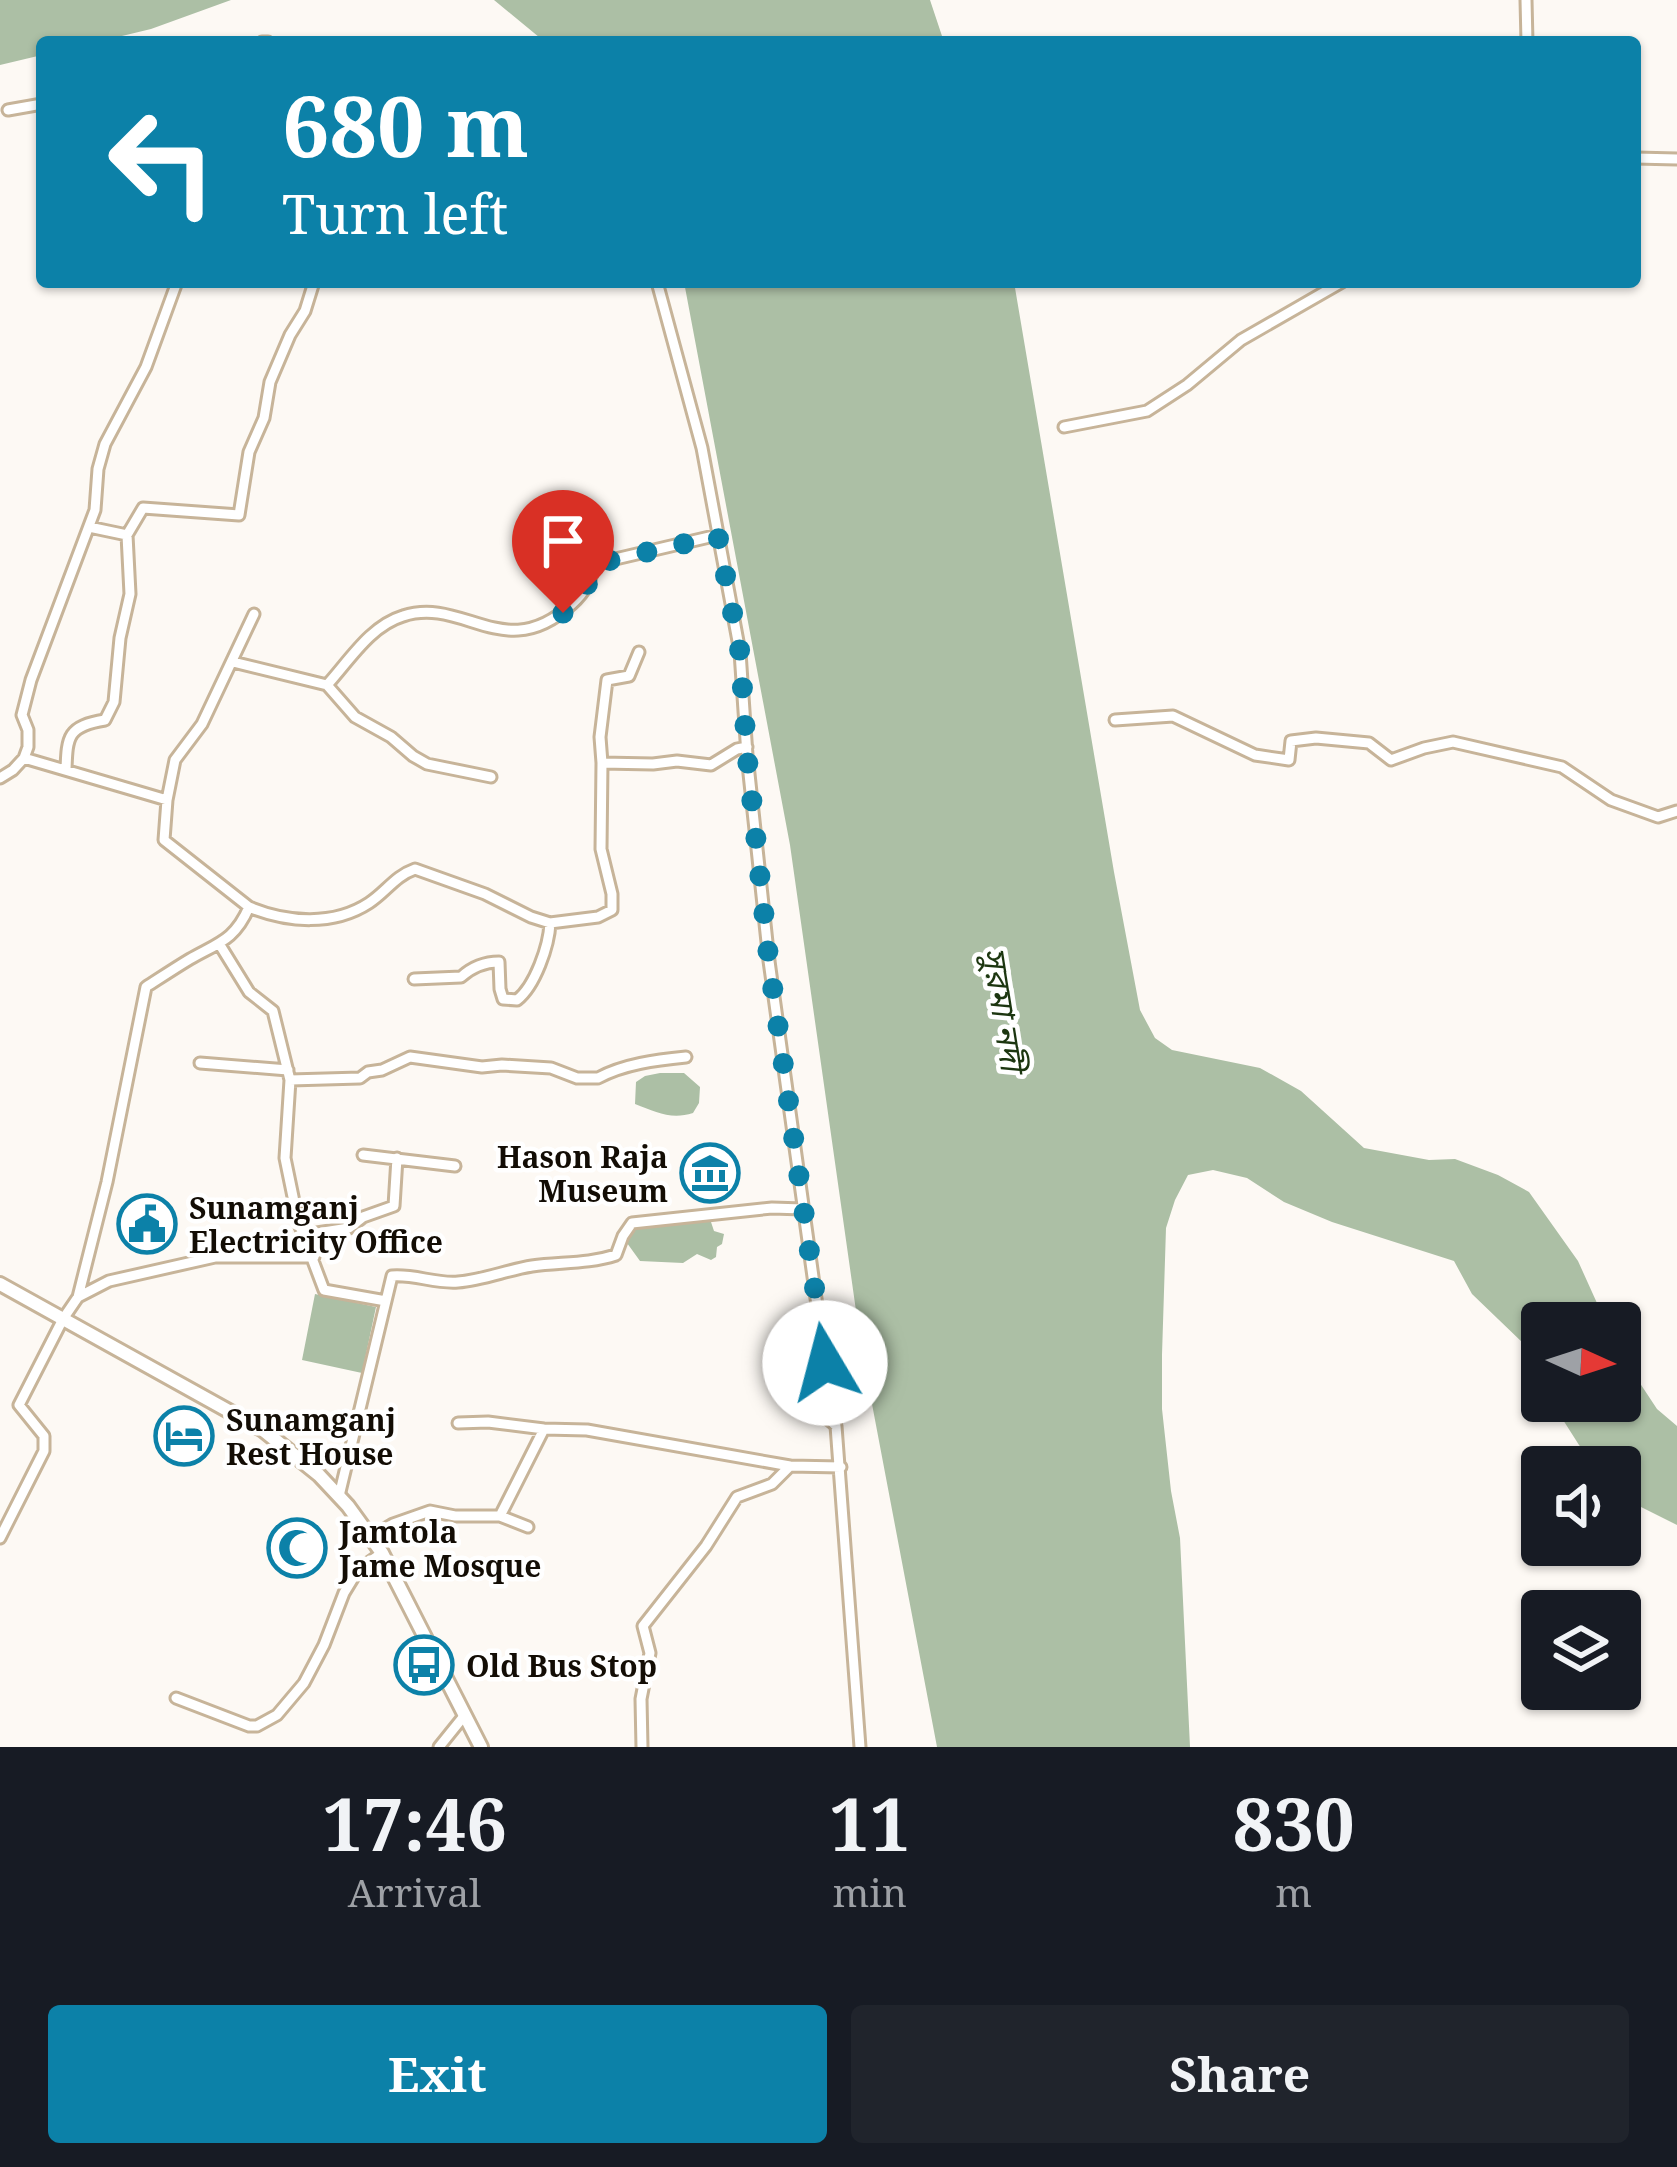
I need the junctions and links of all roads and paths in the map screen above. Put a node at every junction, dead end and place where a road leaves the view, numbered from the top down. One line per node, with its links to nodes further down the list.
1 (1526, 0): 2 (street)
2 (1527, 36)
3 (36, 105): 4 (street)
4 (8, 110)
5 (1641, 158): 6 (street)
6 (1677, 159)
7 (175, 288): 12 (street)
8 (312, 288): 13 (street)
9 (659, 288): 14 (street)
10 (1332, 288): 11 (street)
11 (1064, 428)
12 (89, 527): 13 (street); 21 (street)
13 (127, 535): 23 (street)
14 (718, 536): 18 (street); 20 (street)
15 (254, 614): 17 (street)
16 (640, 652): 22 (street)
17 (233, 662): 18 (street); 26 (street)
18 (327, 685): 24 (street)
19 (1115, 720): 27 (street)
20 (747, 747): 22 (street); 38 (street)
21 (24, 758): 23 (street); 25 (street)
22 (602, 763): 29 (street)
23 (66, 770): 26 (street)
24 (491, 777)
25 (0, 778)
26 (167, 800): 28 (street)
27 (1677, 811)
28 (249, 907): 29 (street); 30 (street)
29 (550, 923): 31 (street)
30 (220, 945): 34 (street); 42 (street)
31 (414, 979)
32 (686, 1057): 34 (street)
33 (200, 1064): 34 (street)
34 (289, 1075): 39 (street)
35 (363, 1155): 36 (street)
36 (397, 1159): 37 (street); 39 (street)
37 (455, 1166)
38 (803, 1209): 43 (street); 48 (street)
39 (304, 1235): 40 (street)
40 (314, 1257): 42 (street); 43 (street)
41 (0, 1284): 44 (main road)
42 (78, 1297): 44 (street)
43 (386, 1301): 49 (street)
44 (63, 1319): 49 (main road); 53 (street)
45 (458, 1424): 46 (street)
46 (544, 1429): 47 (street); 50 (street)
47 (790, 1466): 48 (street); 59 (street)
48 (841, 1467): 60 (street)
49 (338, 1496): 52 (main road)
50 (500, 1516): 51 (street); 52 (street)
51 (528, 1527)
52 (371, 1537): 54 (main road)
53 (0, 1538)
54 (382, 1553): 55 (street); 56 (main road)
55 (176, 1698)
56 (464, 1716): 57 (street); 58 (main road)
57 (439, 1747)
58 (481, 1747)
59 (642, 1747)
60 (860, 1747)

